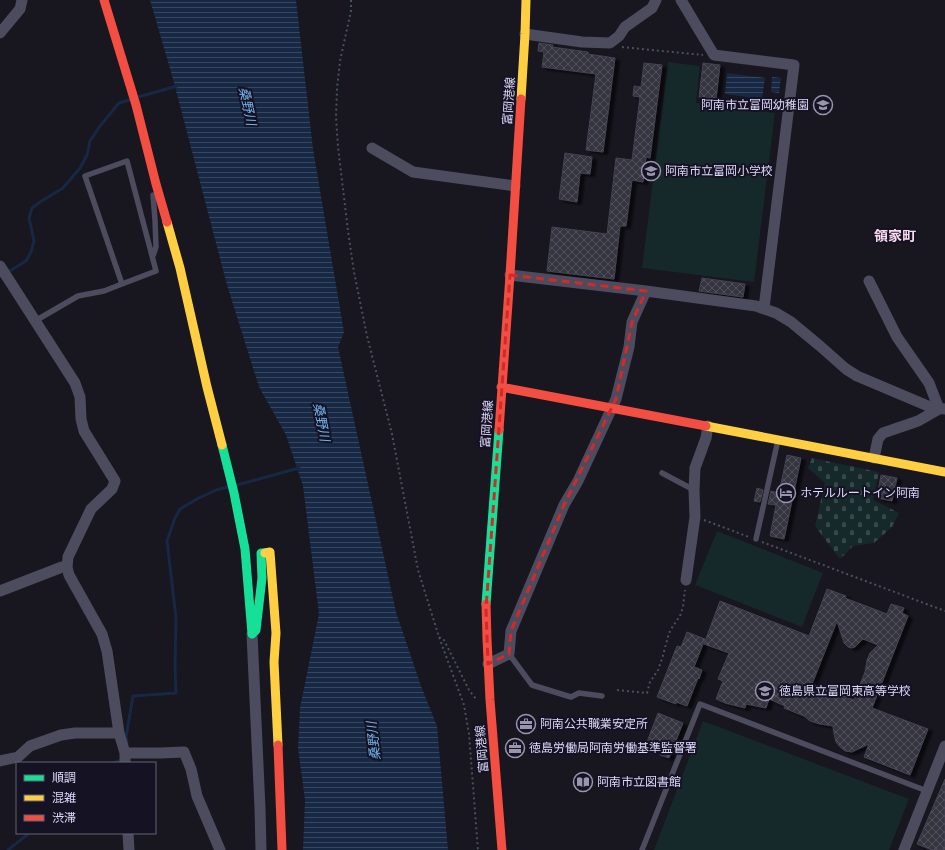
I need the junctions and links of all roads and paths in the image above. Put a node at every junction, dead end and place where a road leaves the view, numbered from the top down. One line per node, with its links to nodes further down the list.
1 (22, 0): 7 (street)
2 (104, 0): 12 (street)
3 (352, 0): 38 (path)
4 (526, 0): 8 (street, 富岡港線)
5 (656, 0): 9 (street)
6 (681, 0): 10 (street)
7 (0, 33)
8 (525, 34): 9 (street); 13 (street, 富岡港線)
9 (610, 42): 10 (path)
10 (714, 54): 20 (street)
11 (372, 148): 13 (street)
12 (156, 184): 14 (lane); 37 (street)
13 (515, 186): 16 (street, 富岡港線)
14 (153, 257): 18 (lane); 18 (lane)
15 (4, 272): 21 (street)
16 (510, 275): 19 (street); 22 (street, 富岡港線)
17 (869, 281): 24 (street)
18 (122, 284): 21 (lane)
19 (646, 292): 20 (street); 23 (street)
20 (764, 308): 24 (street)
21 (35, 321): 33 (street)
22 (501, 387): 23 (street); 40 (street, 富岡港線)
23 (612, 408): 25 (street); 39 (street)
24 (942, 409): 27 (street)
25 (708, 426): 26 (street); 30 (street)
26 (778, 440): 27 (street); 32 (lane)
27 (874, 458): 28 (street)
28 (945, 472)
29 (662, 473): 30 (lane)
30 (694, 490): 31 (street)
31 (695, 516): 32 (path); 34 (street)
32 (756, 539): 36 (path)
33 (67, 567): 35 (street); 44 (street)
34 (686, 580): 41 (path)
35 (0, 591)
36 (945, 610)
37 (252, 634): 52 (street); 53 (street)
38 (438, 637): 43 (path); 54 (path)
39 (509, 654): 40 (street); 42 (lane)
40 (488, 664): 55 (street, 富岡港線)
41 (617, 690)
42 (602, 696)
43 (477, 700)
44 (119, 733): 46 (street); 47 (street)
45 (945, 748): 48 (street)
46 (125, 758): 51 (street)
47 (0, 761)
48 (927, 791): 56 (lane); 57 (street)
49 (128, 834): 50 (street)
50 (129, 850)
51 (220, 850)
52 (261, 850)
53 (282, 850)
54 (478, 850)
55 (502, 850)
56 (642, 850)
57 (904, 850)

